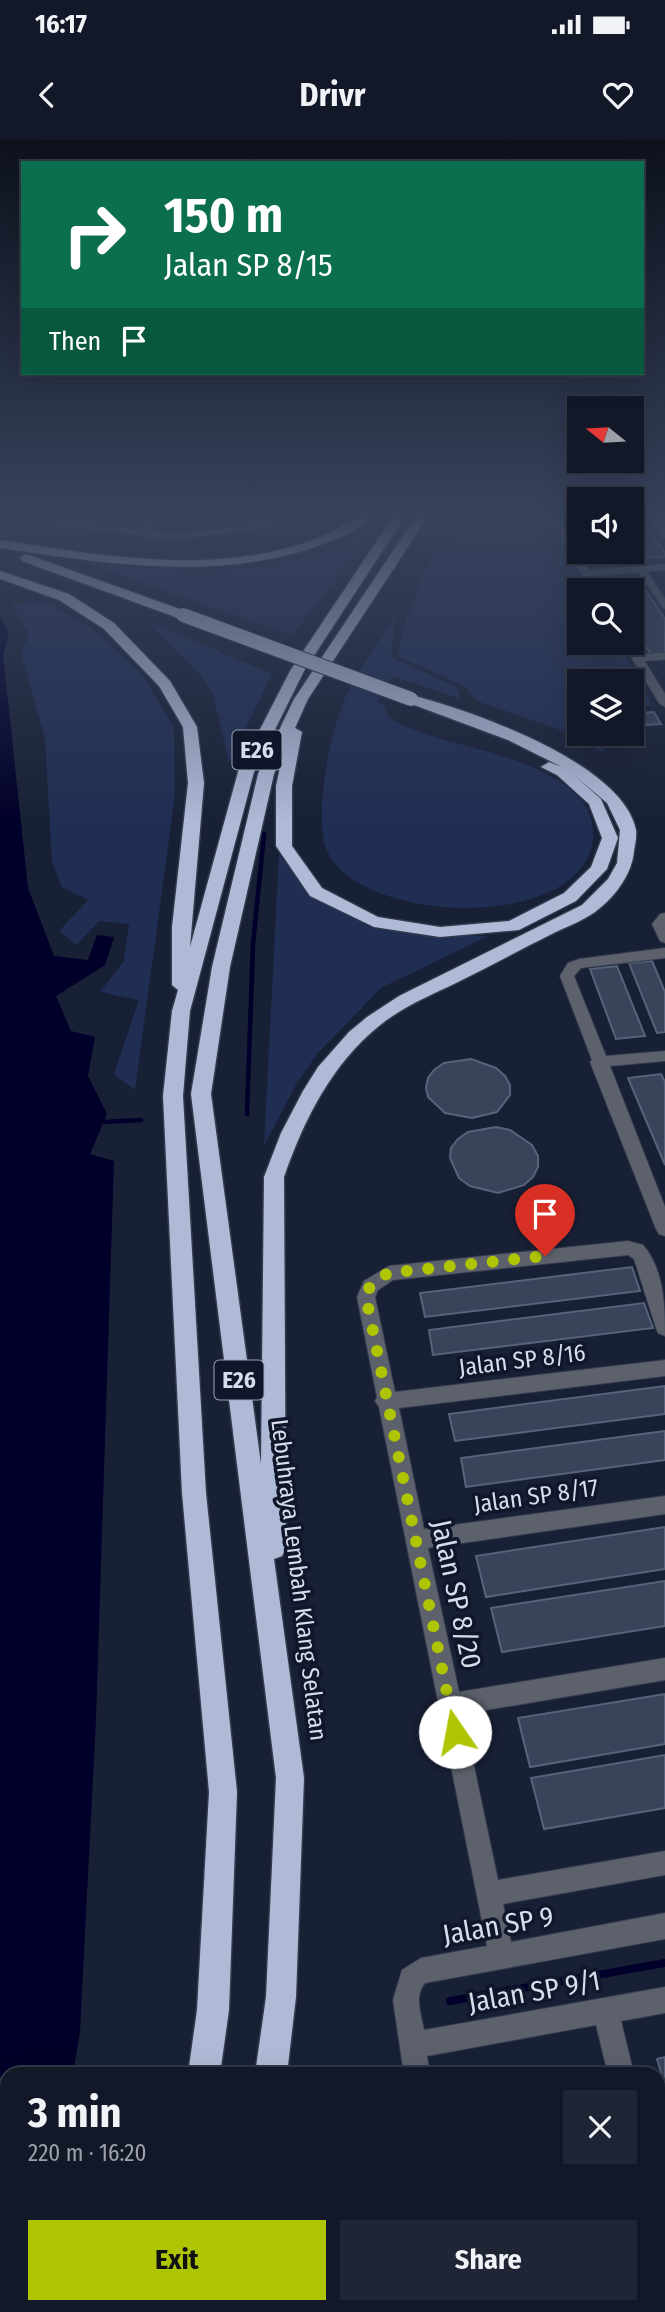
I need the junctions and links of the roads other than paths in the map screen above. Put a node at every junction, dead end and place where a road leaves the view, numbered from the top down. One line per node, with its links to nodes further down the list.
1 (99, 619): 14 (highway)
2 (180, 619): 9 (highway)
3 (331, 619): 14 (highway, E26)
4 (354, 619): 8 (highway, Lebuhraya Lembah Klang Selatan / E26)
5 (634, 655): 7 (street)
6 (665, 656): 7 (lane)
7 (636, 658): 10 (street)
8 (301, 699): 9 (highway); 23 (highway, Lebuhraya Lembah Klang Selatan / E26)
9 (406, 703): 23 (highway)
10 (665, 703)
11 (662, 919): 12 (street)
12 (665, 938)
13 (665, 953): 16 (street)
14 (181, 1011): 33 (highway, E26)
15 (665, 1056): 16 (street)
16 (598, 1062): 17 (street)
17 (665, 1229)
18 (665, 1328): 20 (street, Jalan SP 8/20)
19 (665, 1368): 20 (street, Jalan SP 8/16)
20 (386, 1401): 22 (street, Jalan SP 8/20)
21 (665, 1505): 22 (street, Jalan SP 8/17)
22 (415, 1540): 25 (street, Jalan SP 8/20)
23 (272, 1630): 34 (highway, Lebuhraya Lembah Klang Selatan / E26)
24 (665, 1669): 25 (street)
25 (450, 1705): 27 (street, Jalan SP 8/20)
26 (665, 1863): 27 (street)
27 (489, 1894): 29 (street, Jalan SP 8/20)
28 (665, 1926): 29 (street, Jalan SP 9)
29 (502, 1956): 32 (street, Jalan SP 9)
30 (665, 2000): 31 (street, Jalan SP 9/1)
31 (606, 2011): 32 (street, Jalan SP 9/1); 36 (street)
32 (413, 2045): 35 (street)
33 (205, 2067)
34 (272, 2067)
35 (416, 2067)
36 (619, 2067)

